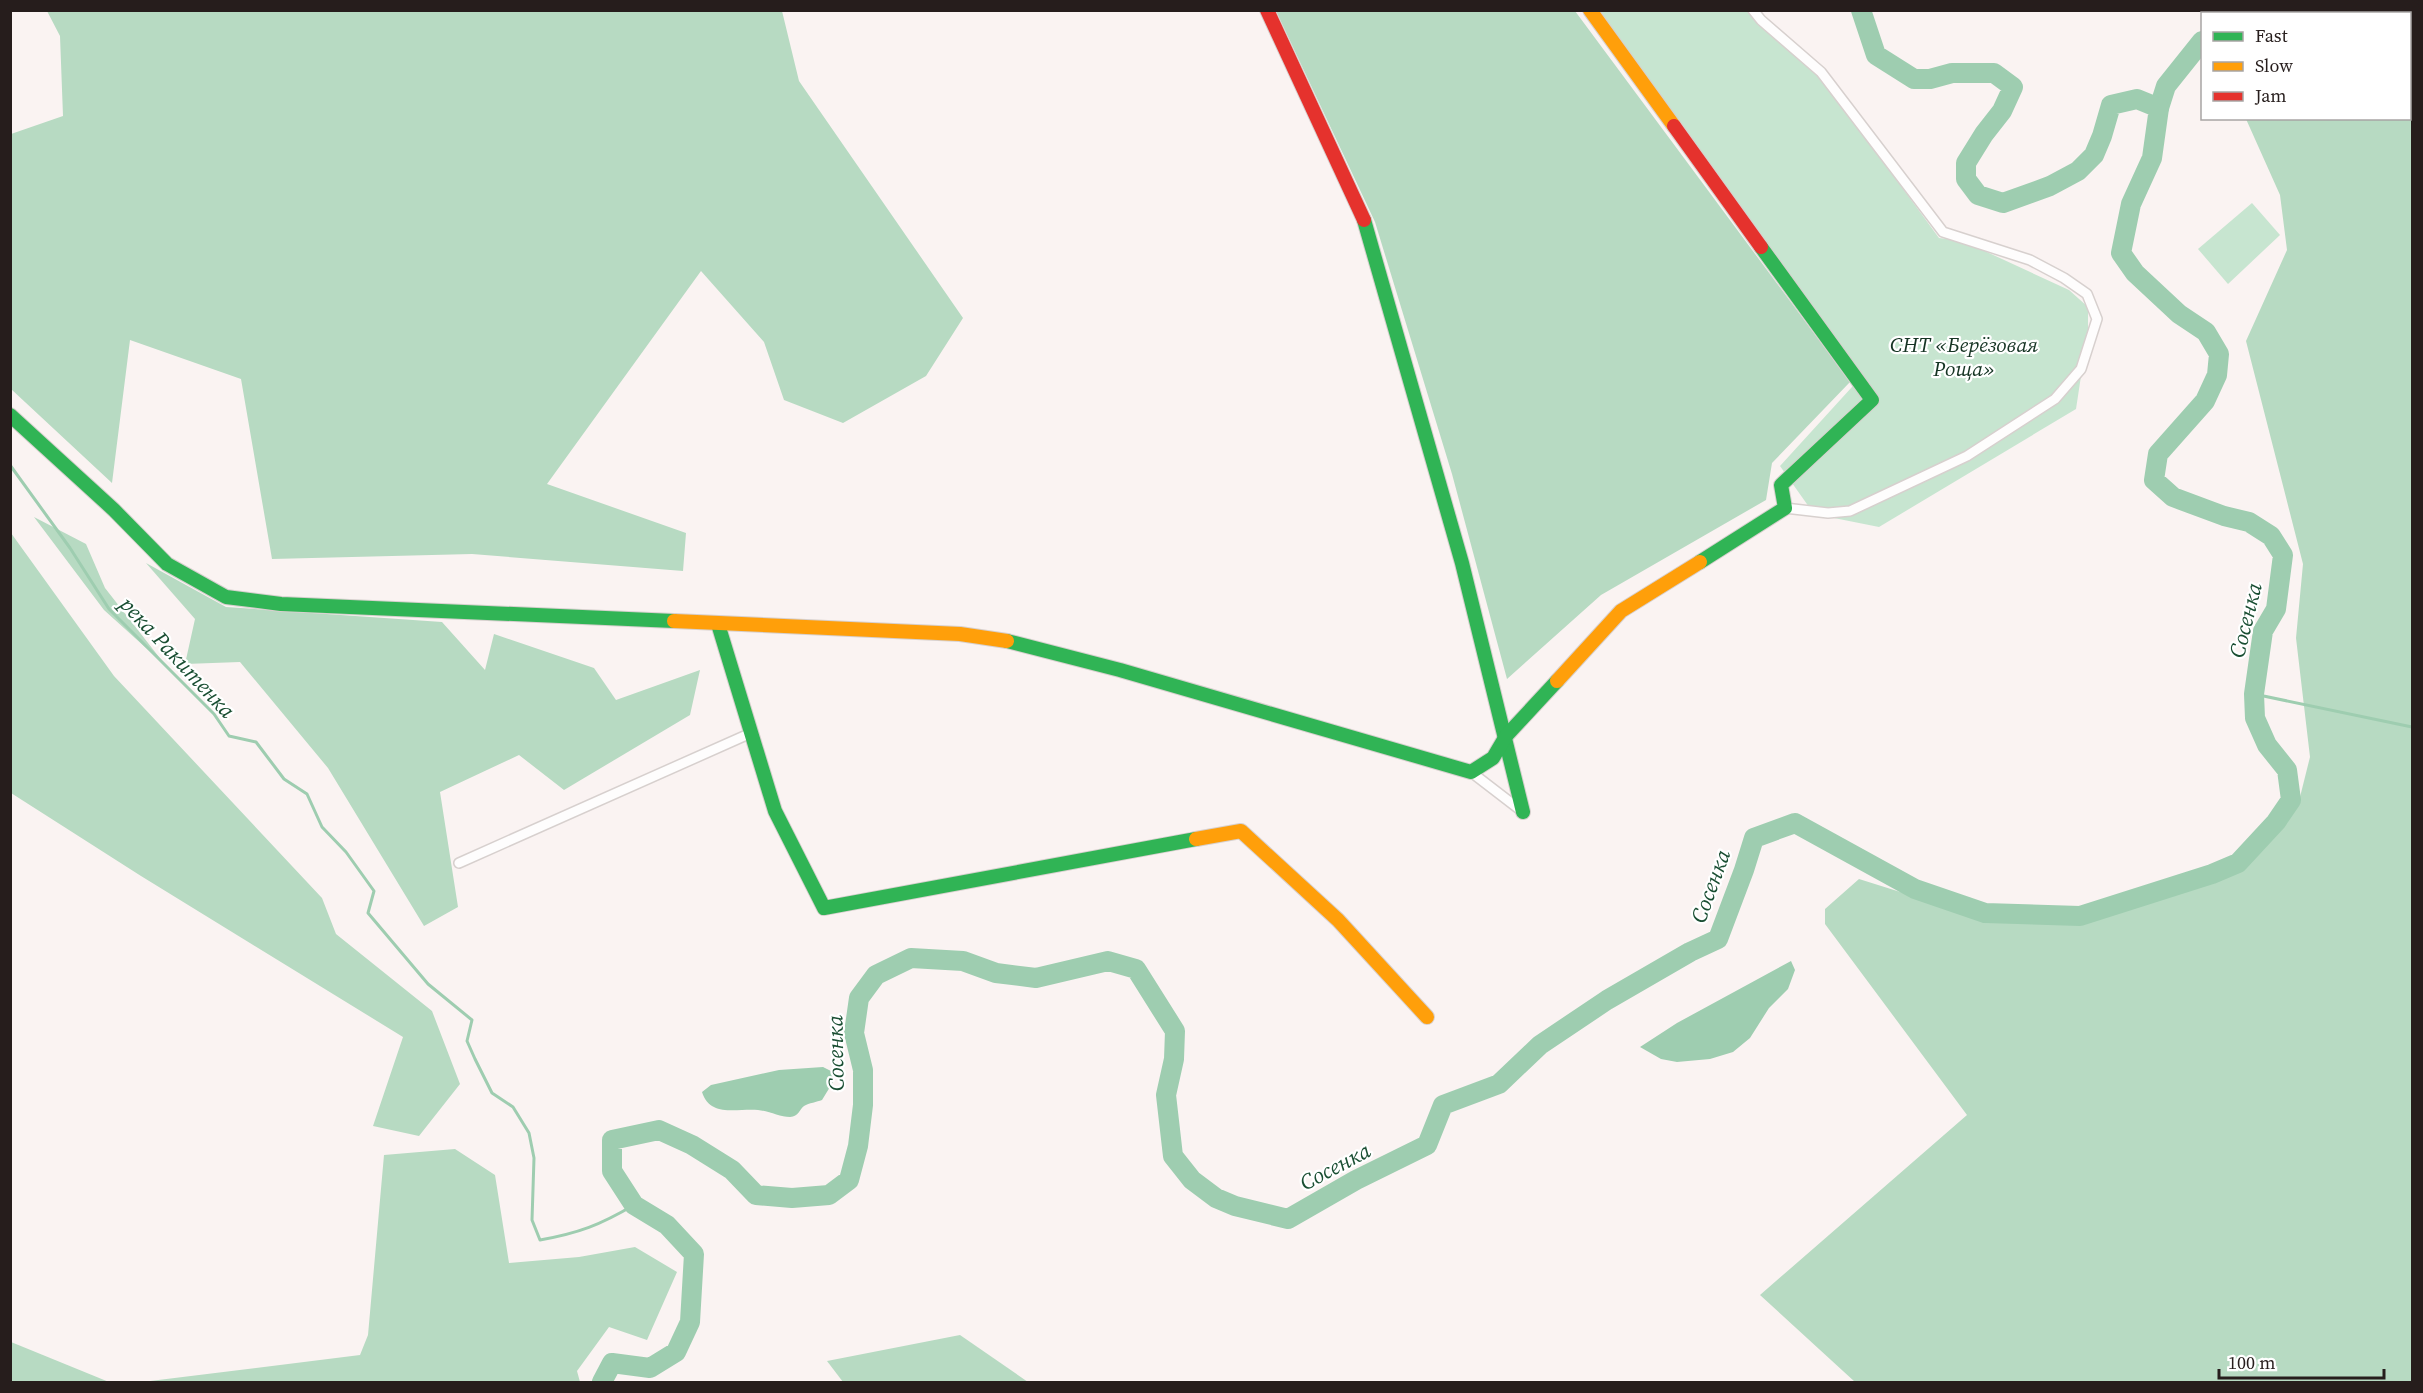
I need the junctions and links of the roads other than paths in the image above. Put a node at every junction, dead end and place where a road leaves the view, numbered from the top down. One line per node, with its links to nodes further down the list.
1 (1267, 10): 8 (street)
2 (1590, 10): 5 (street)
3 (1754, 10): 5 (street)
4 (10, 415): 6 (street)
5 (1785, 508): 8 (street)
6 (718, 624): 7 (street); 9 (street)
7 (752, 733): 11 (street); 12 (street)
8 (1506, 736): 9 (street); 10 (street)
9 (1471, 772): 10 (street)
10 (1523, 812)
11 (459, 863)
12 (1427, 1017)

